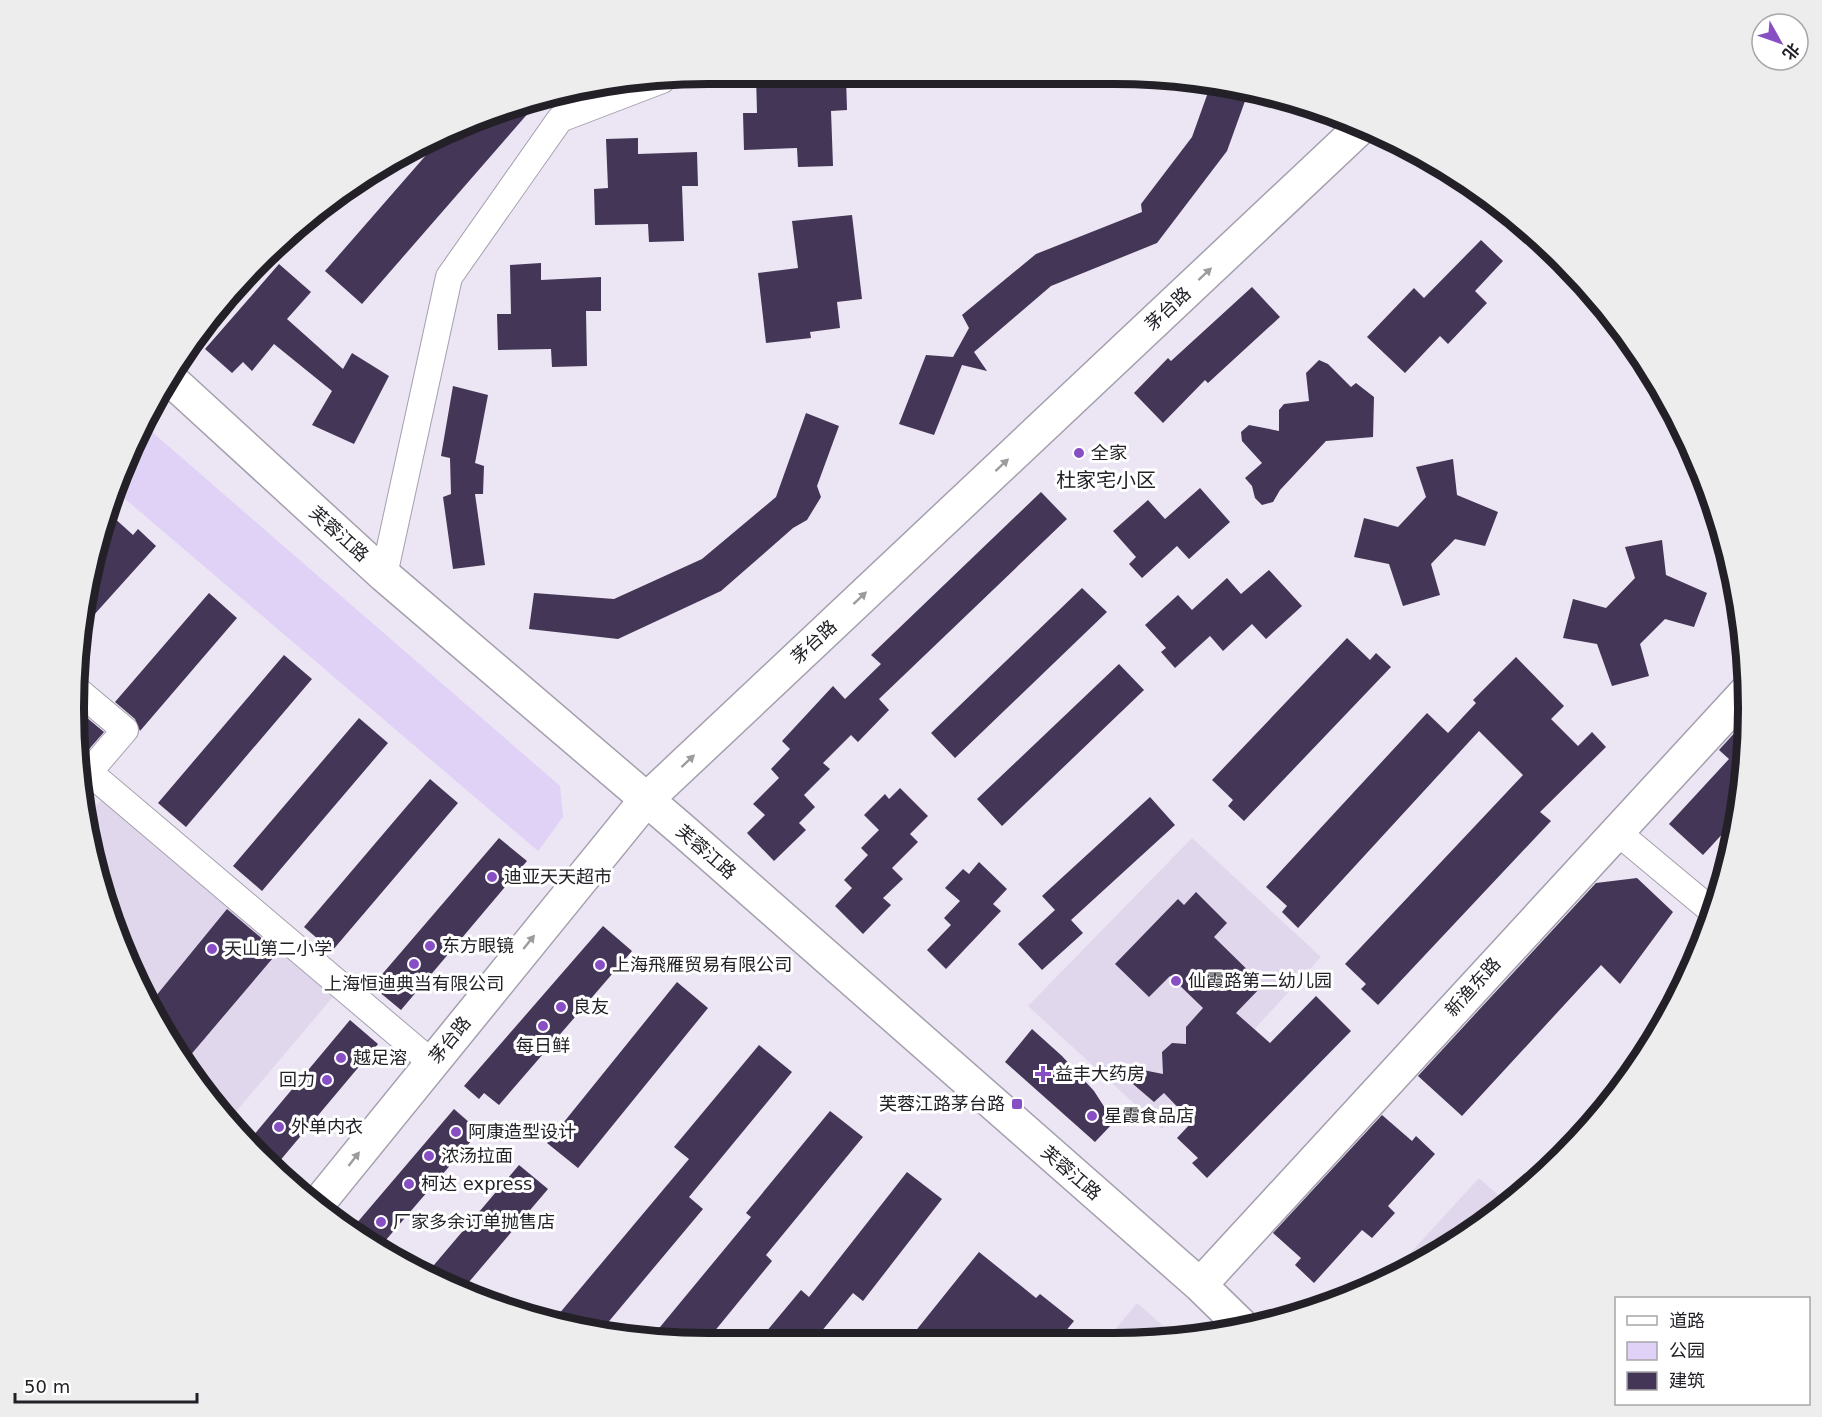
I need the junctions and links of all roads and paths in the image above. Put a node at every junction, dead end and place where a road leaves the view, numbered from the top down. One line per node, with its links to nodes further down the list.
1 (642, 87): 4 (street)
2 (1355, 133): 7 (street, 茅台路, one-way to 2)
3 (175, 384): 4 (street, 芙蓉江路)
4 (384, 575): 7 (street, 芙蓉江路)
5 (84, 696): 10 (street)
6 (1738, 701): 8 (street, 新渔东路)
7 (645, 801): 10 (street, 茅台路, one-way to 7); 12 (street, 芙蓉江路)
8 (1616, 831): 9 (street); 12 (street, 新渔东路)
9 (1706, 906)
10 (431, 1062): 11 (street, 茅台路, one-way to 10)
11 (322, 1199)
12 (1200, 1285): 13 (street, 芙蓉江路)
13 (1237, 1321)

